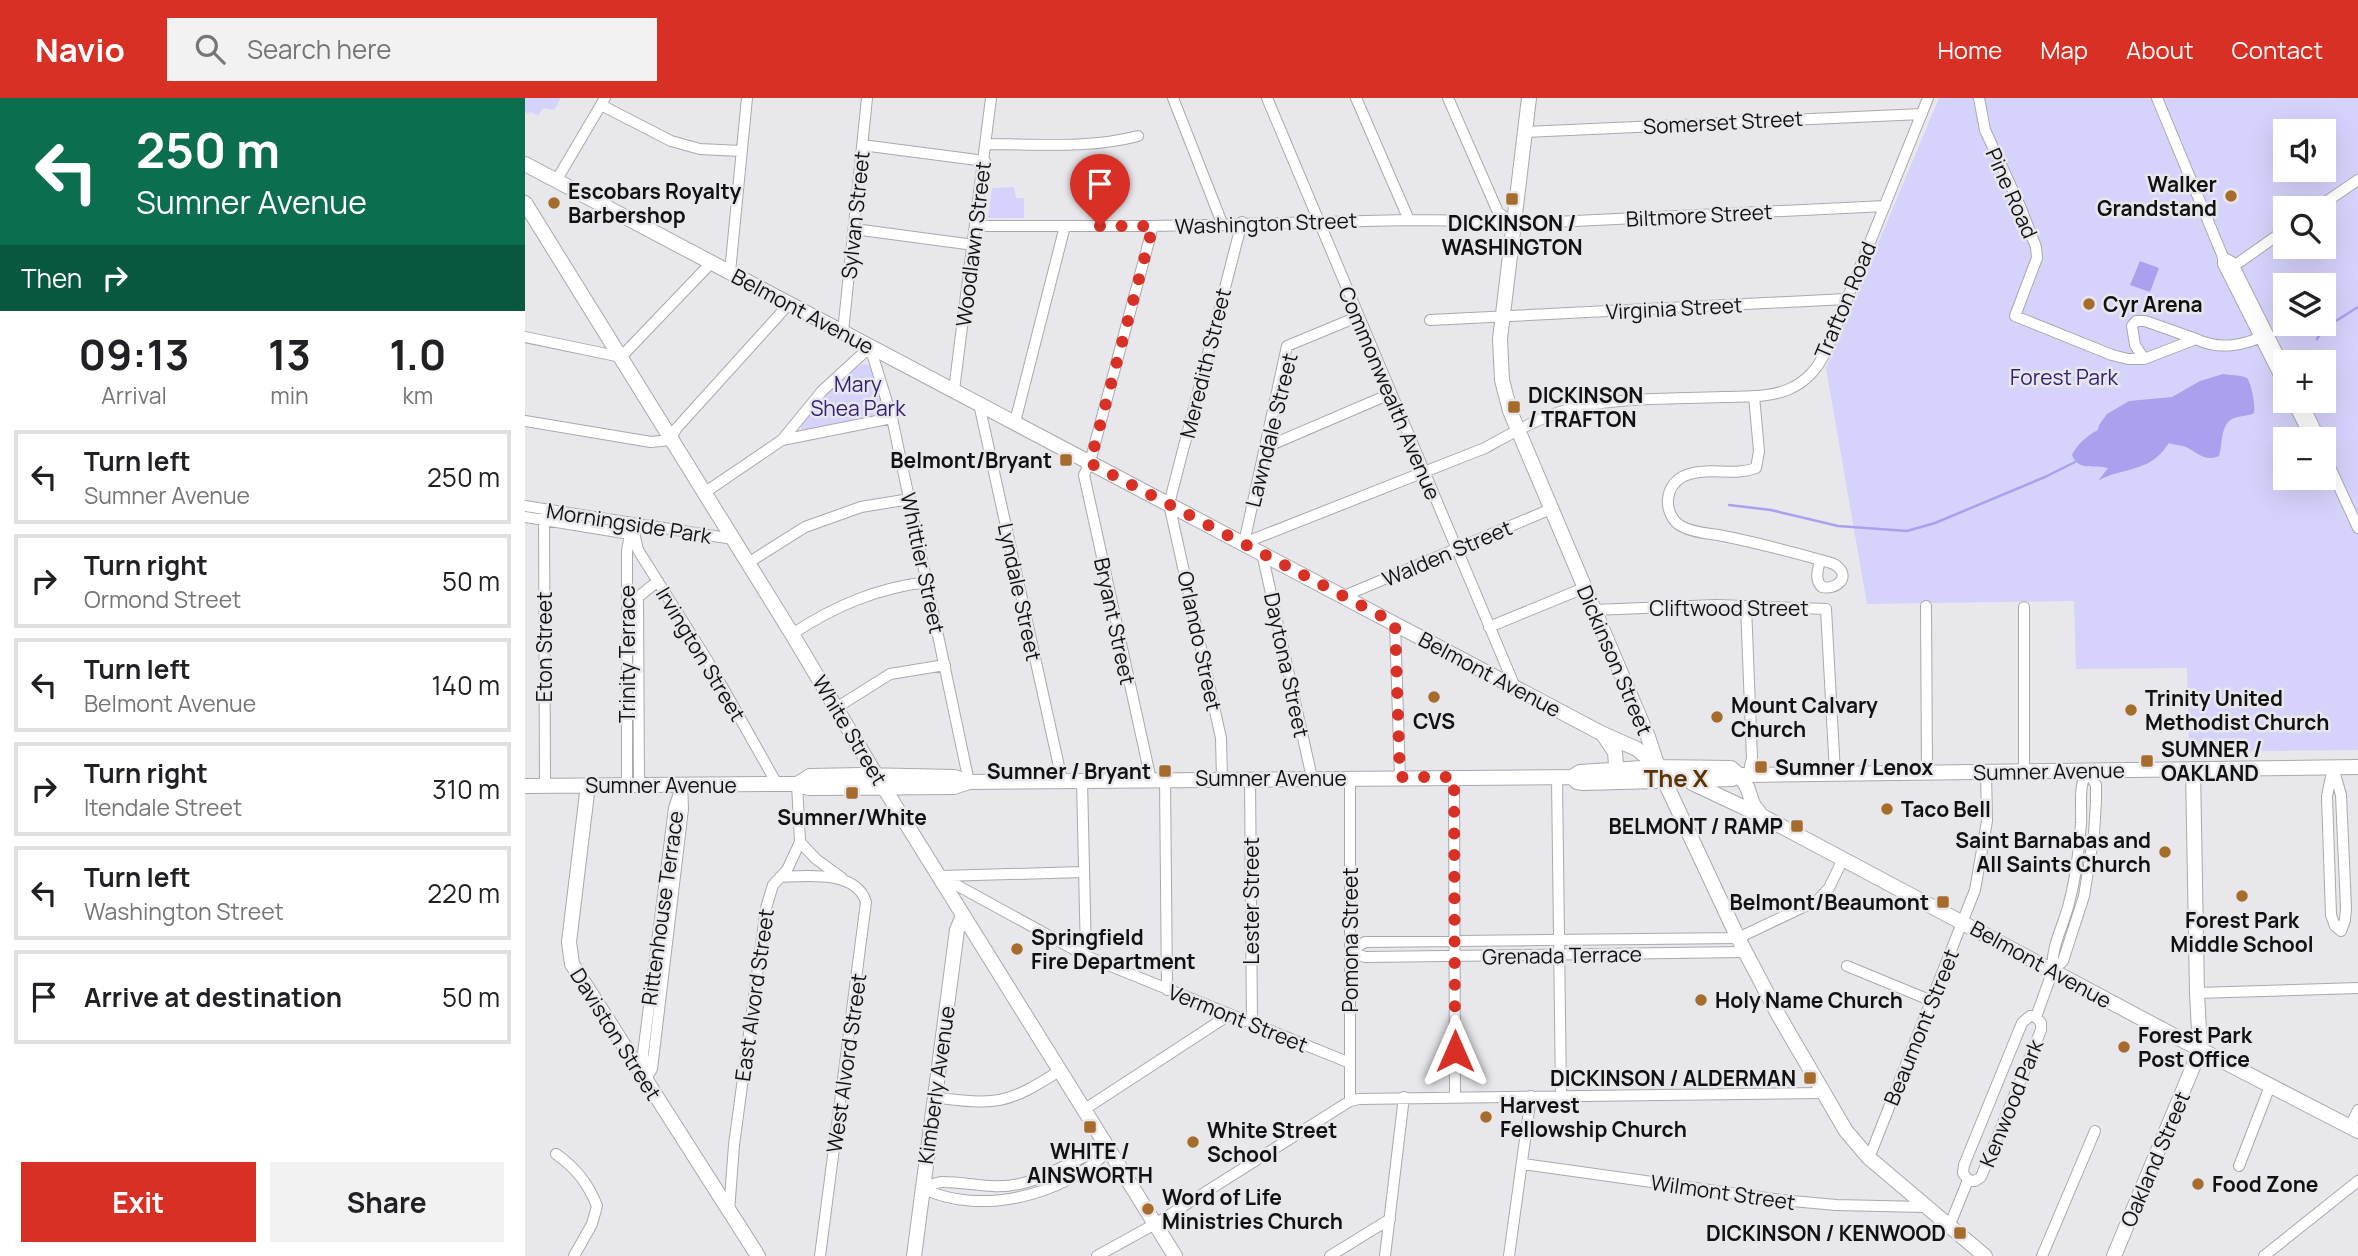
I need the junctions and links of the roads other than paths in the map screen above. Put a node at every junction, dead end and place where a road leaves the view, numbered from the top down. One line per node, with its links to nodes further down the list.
1 (747, 98): 18 (street)
2 (867, 98): 17 (street, Sylvan Street)
3 (991, 98): 16 (street, Woodlawn Street)
4 (1173, 98): 29 (street)
5 (1267, 98): 27 (street, Commonwealth Avenue)
6 (1356, 98): 26 (street)
7 (1448, 98): 30 (street)
8 (1529, 98): 14 (main road, Dickinson Street)
9 (1928, 98): 13 (street, Trafton Road)
10 (1979, 98): 54 (street, Pine Road)
11 (2157, 98): 37 (street)
12 (603, 102): 18 (street); 22 (street)
13 (1922, 114): 14 (street, Somerset Street); 24 (street, Trafton Road)
14 (1525, 132): 30 (main road, Dickinson Street)
15 (1138, 136): 16 (street)
16 (986, 144): 19 (street, Woodlawn Street)
17 (862, 145): 19 (street); 34 (street, Sylvan Street)
18 (741, 151): 40 (street)
19 (985, 161): 31 (street, Woodlawn Street)
20 (525, 164): 22 (main road, Belmont Avenue)
21 (2358, 180): 23 (street)
22 (556, 181): 38 (main road, Belmont Avenue)
23 (2335, 196)
24 (1885, 206): 30 (street, Biltmore Street); 41 (street, Trafton Road)
25 (527, 211): 53 (main road, White Street)
26 (1409, 220): 27 (street, Washington Street); 30 (street, Washington Street)
27 (1317, 221): 28 (street, Washington Street); 43 (street, Commonwealth Avenue)
28 (1242, 222): 29 (street, Washington Street); 71 (street, Meredith Street)
29 (1222, 223): 33 (street, Washington Street)
30 (1514, 224): 44 (main road, Dickinson Street)
31 (977, 226): 32 (street, Washington Street); 36 (street, Woodlawn Street)
32 (1065, 226): 33 (street, Washington Street); 61 (street)
33 (1153, 226): 66 (street, Bryant Street)
34 (854, 229): 36 (street); 46 (street, Sylvan Street)
35 (2273, 238): 39 (street)
36 (974, 245): 55 (street, Woodlawn Street)
37 (2223, 257): 39 (street); 47 (street)
38 (711, 263): 40 (main road, Belmont Avenue); 53 (street)
39 (2234, 266): 47 (street)
40 (730, 272): 42 (main road, Belmont Avenue)
41 (1846, 299): 44 (street, Virginia Street); 57 (street, Trafton Road)
42 (789, 304): 46 (main road, Belmont Avenue); 63 (street)
43 (1357, 317): 56 (street, Commonwealth Avenue); 65 (street, Lawndale Street)
44 (1502, 318): 45 (street, Virginia Street); 62 (main road, Dickinson Street)
45 (1430, 320)
46 (843, 332): 50 (main road, Belmont Avenue)
47 (2265, 336): 49 (street); 51 (street); 52 (street)
48 (525, 337): 53 (street)
49 (2196, 339): 54 (street, Pine Road); 54 (street)
50 (870, 346): 55 (main road, Belmont Avenue); 59 (street, Whittier Street); 64 (street)
51 (2274, 350)
52 (2273, 356)
53 (621, 357): 63 (main road, White Street)
54 (2144, 359)
55 (954, 390): 58 (main road, Belmont Avenue)
56 (1390, 394): 65 (street); 67 (street, Commonwealth Avenue)
57 (1753, 396): 62 (street, Trafton Road); 82 (street)
58 (979, 404): 61 (main road, Belmont Avenue); 119 (street, Lyndale Street)
59 (892, 418): 64 (street); 70 (street, Whittier Street)
60 (525, 421): 63 (street)
61 (1015, 422): 66 (main road, Belmont Avenue)
62 (1517, 430): 67 (street, Trafton Road); 73 (main road, Dickinson Street)
63 (671, 440): 69 (main road, White Street)
64 (782, 440): 69 (street)
65 (1264, 448): 79 (street, Lawndale Street)
66 (1090, 463): 71 (main road, Belmont Avenue); 117 (street, Bryant Street)
67 (1424, 472): 79 (street, Trafton Road); 80 (street, Commonwealth Avenue)
68 (2336, 481): 77 (street)
69 (704, 492): 78 (main road, White Street)
70 (909, 499): 83 (street); 85 (street, Whittier Street)
71 (1169, 504): 79 (main road, Belmont Avenue); 118 (street, Orlando Street)
72 (525, 506): 74 (street, Morningside Park)
73 (1551, 509): 80 (street, Walden Street); 86 (main road, Dickinson Street)
74 (544, 514): 75 (street, Morningside Park); 76 (street, Morningside Park); 130 (street, Eton Street)
75 (525, 517)
76 (631, 528): 78 (street, Morningside Park); 84 (street, Irvington Street); 88 (street, Trinity Terrace)
77 (2358, 528)
78 (733, 539): 83 (main road, White Street)
79 (1244, 543): 81 (main road, Belmont Avenue)
80 (1455, 549): 87 (street, Walden Street); 94 (street, Commonwealth Avenue)
81 (1262, 553): 87 (main road, Belmont Avenue); 115 (street, Daytona Street)
82 (1820, 560)
83 (748, 563): 95 (main road, White Street)
84 (658, 581): 88 (street, Trinity Terrace); 126 (street, Irvington Street)
85 (927, 582): 95 (street); 96 (street, Whittier Street)
86 (1584, 588): 92 (main road, Dickinson Street); 94 (street)
87 (1344, 596): 93 (main road, Belmont Avenue)
88 (633, 597): 131 (street, Trinity Terrace)
89 (1745, 606): 92 (street, Cliftwood Street); 108 (street, Cliftwood Street); 113 (street)
90 (1926, 606): 106 (street)
91 (2024, 607): 105 (street)
92 (1594, 610): 101 (main road, Dickinson Street)
93 (1395, 623): 97 (main road, Belmont Avenue); 110 (street)
94 (1489, 627): 97 (street, Commonwealth Avenue)
95 (792, 634): 98 (main road, White Street)
96 (946, 665): 98 (street); 123 (street, Whittier Street)
97 (1515, 687): 99 (main road, Belmont Avenue)
98 (836, 708): 121 (main road, White Street)
99 (1601, 733): 101 (main road, Belmont Avenue); 109 (main road)
100 (2333, 766): 100 (street); 102 (main road, Sumner Avenue); 103 (main road, Sumner Avenue)
101 (1658, 767): 109 (main road, Sumner Avenue); 113 (main road, Sumner Avenue); 124 (main road, Dickinson Street)
102 (2358, 767)
103 (2193, 769): 104 (main road, Sumner Avenue); 156 (main road, Oakland Street)
104 (2087, 770): 105 (main road, Sumner Avenue); 137 (street); 140 (street)
105 (2024, 771): 107 (main road, Sumner Avenue)
106 (1927, 772): 107 (main road, Sumner Avenue); 108 (main road, Sumner Avenue)
107 (1986, 772): 143 (street, Beaumont Street)
108 (1835, 773): 113 (main road, Sumner Avenue)
109 (1617, 776): 112 (main road, Sumner Avenue); 124 (main road, Sumner Avenue)
110 (1400, 777): 111 (main road, Sumner Avenue); 116 (main road, Sumner Avenue)
111 (1454, 777): 112 (main road, Sumner Avenue); 146 (street)
112 (1565, 777): 145 (street)
113 (1743, 777): 122 (main road, Sumner Avenue); 132 (main road); 133 (main road)
114 (1250, 778): 115 (main road, Sumner Avenue); 118 (main road, Sumner Avenue); 160 (street, Lester Street)
115 (1311, 778): 116 (main road, Sumner Avenue)
116 (1350, 778): 147 (street, Pomona Street)
117 (1158, 779): 118 (main road, Sumner Avenue); 120 (main road, Sumner Avenue); 155 (street, Bryant Street)
118 (1222, 779)
119 (1062, 780): 120 (main road, Sumner Avenue); 123 (main road, Sumner Avenue)
120 (1082, 780): 136 (street)
121 (880, 781): 123 (main road, Sumner Avenue); 127 (main road, Sumner Avenue); 138 (main road, White Street)
122 (1687, 781): 124 (main road, Sumner Avenue); 132 (main road, Belmont Avenue)
123 (969, 782)
124 (1666, 782): 144 (main road, Dickinson Street)
125 (682, 784): 126 (main road, Sumner Avenue); 131 (main road, Sumner Avenue); 164 (street, Rittenhouse Terrace)
126 (777, 784): 127 (main road, Sumner Avenue)
127 (797, 784): 134 (street, East Alvord Street)
128 (588, 785): 130 (main road, Sumner Avenue); 131 (main road, Sumner Avenue); 164 (main road, Daviston Street)
129 (525, 786): 130 (main road, Sumner Avenue)
130 (545, 786)
131 (633, 786)
132 (1737, 804): 133 (main road, Belmont Avenue)
133 (1762, 816): 135 (main road, Belmont Avenue)
134 (800, 842): 139 (street, East Alvord Street); 141 (street, West Alvord Street)
135 (1843, 859): 143 (main road, Belmont Avenue); 144 (street)
136 (1083, 872): 138 (street); 150 (street)
137 (2075, 874): 140 (street); 153 (street)
138 (940, 876): 142 (main road, White Street); 150 (street, Vermont Street)
139 (781, 877): 141 (street); 182 (street, East Alvord Street)
140 (2088, 877): 153 (street)
141 (844, 880): 197 (street, West Alvord Street)
142 (963, 916): 163 (main road, White Street); 169 (main road, Kimberly Avenue)
143 (1964, 922): 153 (main road, Belmont Avenue); 157 (street, Beaumont Street)
144 (1738, 939): 145 (street, Grenada Terrace); 148 (main road, Dickinson Street)
145 (1559, 940): 146 (street, Grenada Terrace); 149 (street)
146 (1455, 941): 147 (street, Grenada Terrace); 151 (street)
147 (1350, 951): 151 (street, Grenada Terrace); 162 (street, Pomona Street)
148 (1745, 952): 149 (street, Grenada Terrace); 166 (main road, Dickinson Street)
149 (1559, 954): 151 (street, Grenada Terrace); 168 (street)
150 (1086, 956): 155 (street, Vermont Street)
151 (1455, 957): 171 (street)
152 (1847, 966): 157 (street)
153 (2053, 970): 159 (street, Kenwood Park); 161 (main road, Belmont Avenue)
154 (2358, 988): 156 (street)
155 (1167, 990): 158 (street, Vermont Street)
156 (2197, 993): 161 (main road, Oakland Street)
157 (1932, 1001): 179 (street, Beaumont Street)
158 (1230, 1015): 160 (street, Vermont Street); 173 (street)
159 (2036, 1017): 185 (street, Kenwood Park); 185 (street, Kenwood Park)
160 (1252, 1024): 162 (street, Vermont Street)
161 (2200, 1050): 165 (main road, Belmont Avenue); 206 (main road, Oakland Street)
162 (1350, 1063): 172 (street, Pomona Street)
163 (1061, 1070): 169 (street); 173 (main road, White Street)
164 (645, 1080): 183 (main road, Daviston Street)
165 (2270, 1086): 175 (main road, Belmont Avenue); 181 (street)
166 (1823, 1093): 168 (street); 179 (main road, Dickinson Street)
167 (1531, 1096): 168 (street); 171 (street); 180 (street)
168 (1561, 1096)
169 (934, 1097): 188 (main road, Kimberly Avenue)
170 (1405, 1097): 171 (street); 172 (street); 192 (street)
171 (1455, 1098)
172 (1350, 1101): 193 (street)
173 (1085, 1109): 177 (main road, White Street)
174 (2358, 1110): 175 (street)
175 (2354, 1129)
176 (2095, 1131): 205 (street)
177 (1109, 1150): 184 (street); 193 (main road, White Street)
178 (556, 1154): 195 (street)
179 (1870, 1158): 190 (main road, Dickinson Street)
180 (1523, 1164): 190 (street, Wilmont Street); 203 (street)
181 (2239, 1166)
182 (733, 1172): 183 (street); 191 (street, East Alvord Street)
183 (708, 1180): 191 (main road, Daviston Street)
184 (1050, 1180): 187 (street); 189 (street)
185 (1968, 1180): 194 (street, Kenwood Park)
186 (2358, 1181): 207 (street)
187 (995, 1187): 188 (street); 189 (street)
188 (922, 1188): 189 (street); 198 (main road, Kimberly Avenue)
189 (996, 1200)
190 (1924, 1207): 194 (main road, Dickinson Street)
191 (729, 1212): 196 (main road, Daviston Street)
192 (1390, 1219): 201 (street); 202 (street)
193 (1155, 1224): 199 (street); 200 (main road, White Street)
194 (1949, 1227): 204 (main road, Dickinson Street)
195 (574, 1256)
196 (758, 1256)
197 (820, 1256)
198 (914, 1256)
199 (1097, 1256)
200 (1175, 1256)
201 (1330, 1256)
202 (1385, 1256)
203 (1509, 1256)
204 (1985, 1256)
205 (2042, 1256)
206 (2114, 1256)
207 (2264, 1256)

